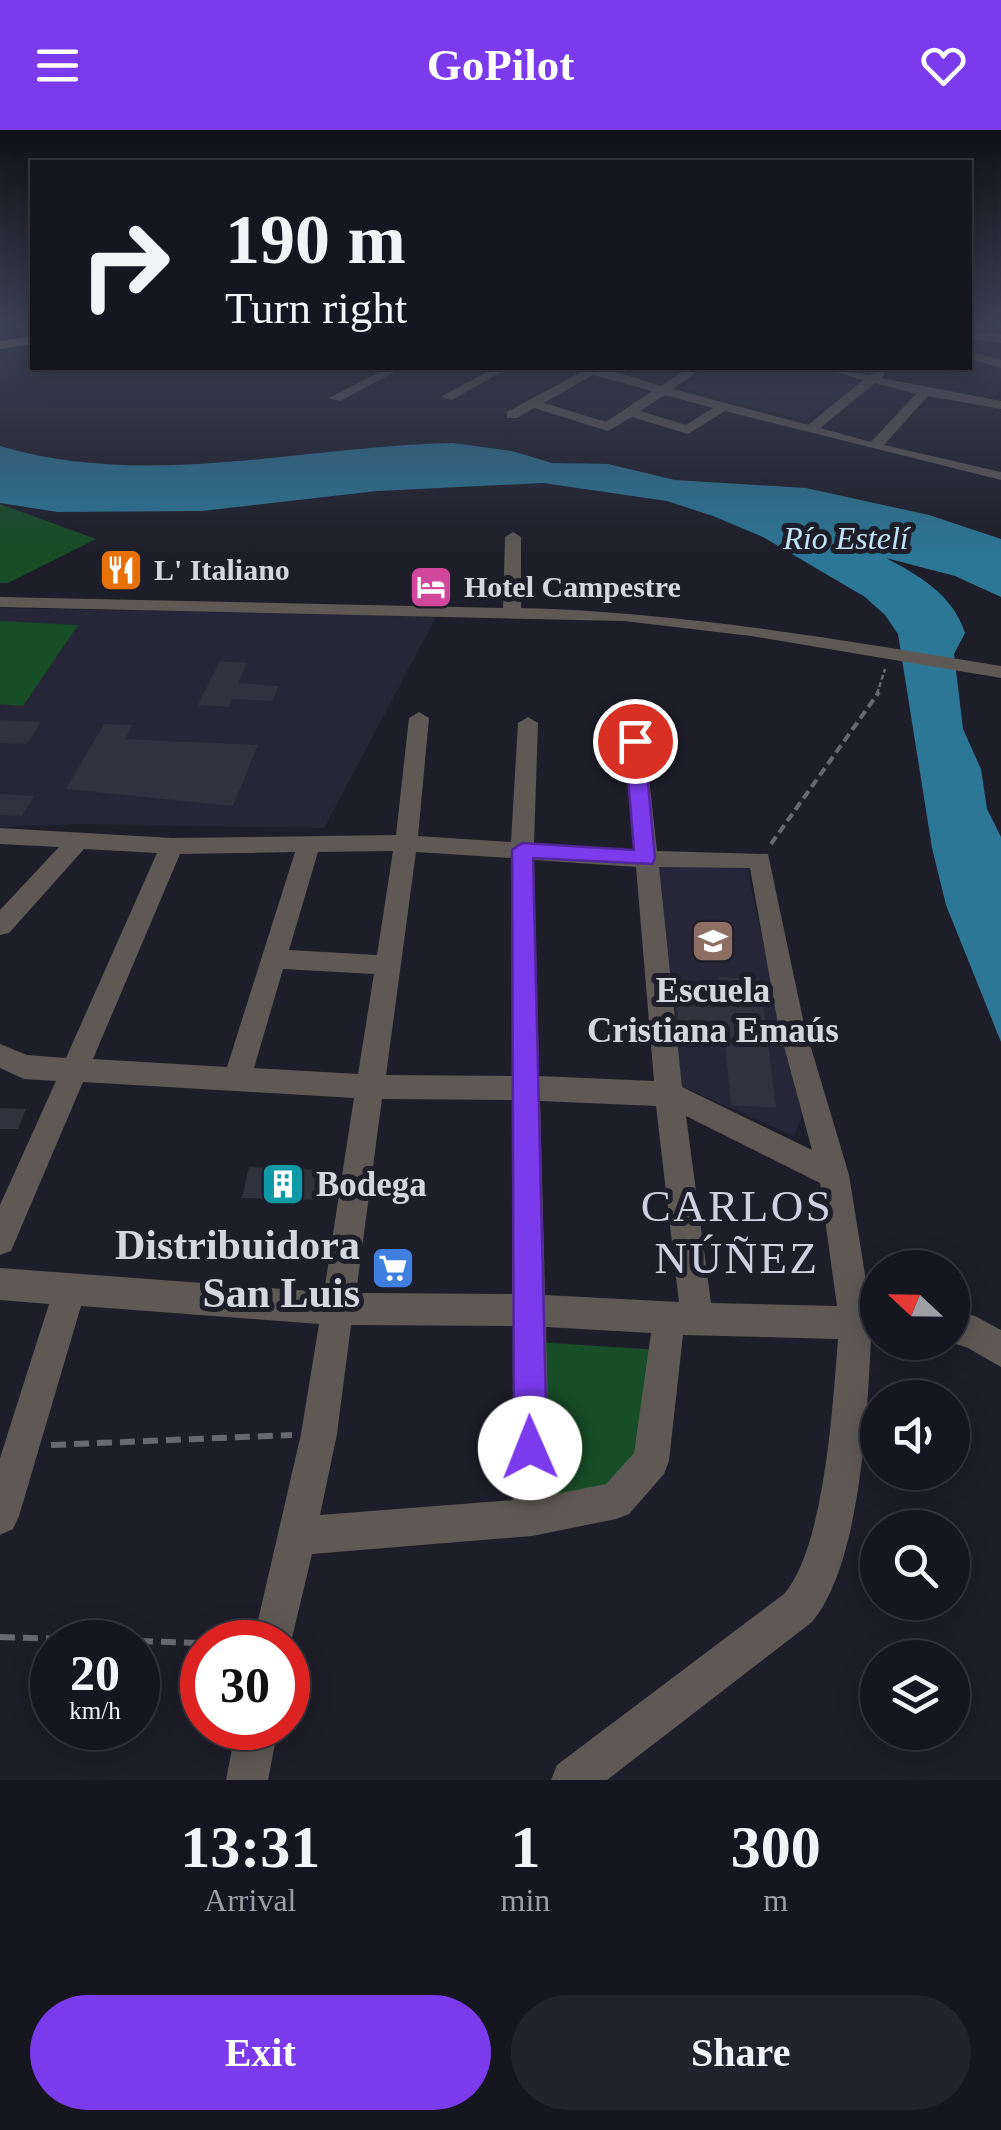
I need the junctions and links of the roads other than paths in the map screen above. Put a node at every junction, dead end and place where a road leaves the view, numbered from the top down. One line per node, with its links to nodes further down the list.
1 (644, 402): 7 (street)
2 (708, 402): 6 (street)
3 (844, 402): 9 (street)
4 (917, 402): 10 (street)
5 (532, 403): 7 (street); 8 (street)
6 (724, 406): 7 (street); 9 (street)
7 (629, 412)
8 (512, 415)
9 (810, 430): 10 (street)
10 (874, 447): 11 (street)
11 (1001, 476)
12 (514, 537): 14 (street)
13 (0, 602): 14 (street)
14 (512, 611): 15 (street)
15 (1001, 672)
16 (419, 718): 22 (street)
17 (528, 722): 24 (street)
18 (635, 741): 25 (street)
19 (0, 836): 20 (street)
20 (77, 842): 23 (street); 26 (street)
21 (310, 842): 22 (street); 23 (street); 27 (street)
22 (406, 843): 24 (street); 28 (street)
23 (172, 846): 30 (street)
24 (522, 850): 25 (street); 33 (street)
25 (645, 858): 34 (street); 35 (street)
26 (0, 926)
27 (274, 960): 28 (street); 31 (street)
28 (388, 965): 32 (street)
29 (0, 1055): 30 (street)
30 (72, 1068): 31 (street); 36 (street)
31 (238, 1078): 32 (street)
32 (368, 1086): 33 (street); 40 (street)
33 (528, 1088): 34 (street); 41 (street)
34 (669, 1094): 35 (street); 42 (street)
35 (834, 1175): 39 (street)
36 (0, 1240)
37 (0, 1284): 38 (street)
38 (70, 1288): 40 (street); 47 (street)
39 (860, 1291)
40 (336, 1309): 41 (street); 49 (street)
41 (528, 1310): 42 (street); 48 (street)
42 (683, 1318): 43 (street); 48 (street)
43 (860, 1322)
44 (970, 1332): 45 (street)
45 (1001, 1350)
46 (861, 1360): 53 (street)
47 (0, 1516)
48 (532, 1516): 49 (street)
49 (296, 1536): 50 (street)
50 (278, 1620)
51 (253, 1750): 52 (street)
52 (247, 1780)
53 (572, 1780)

